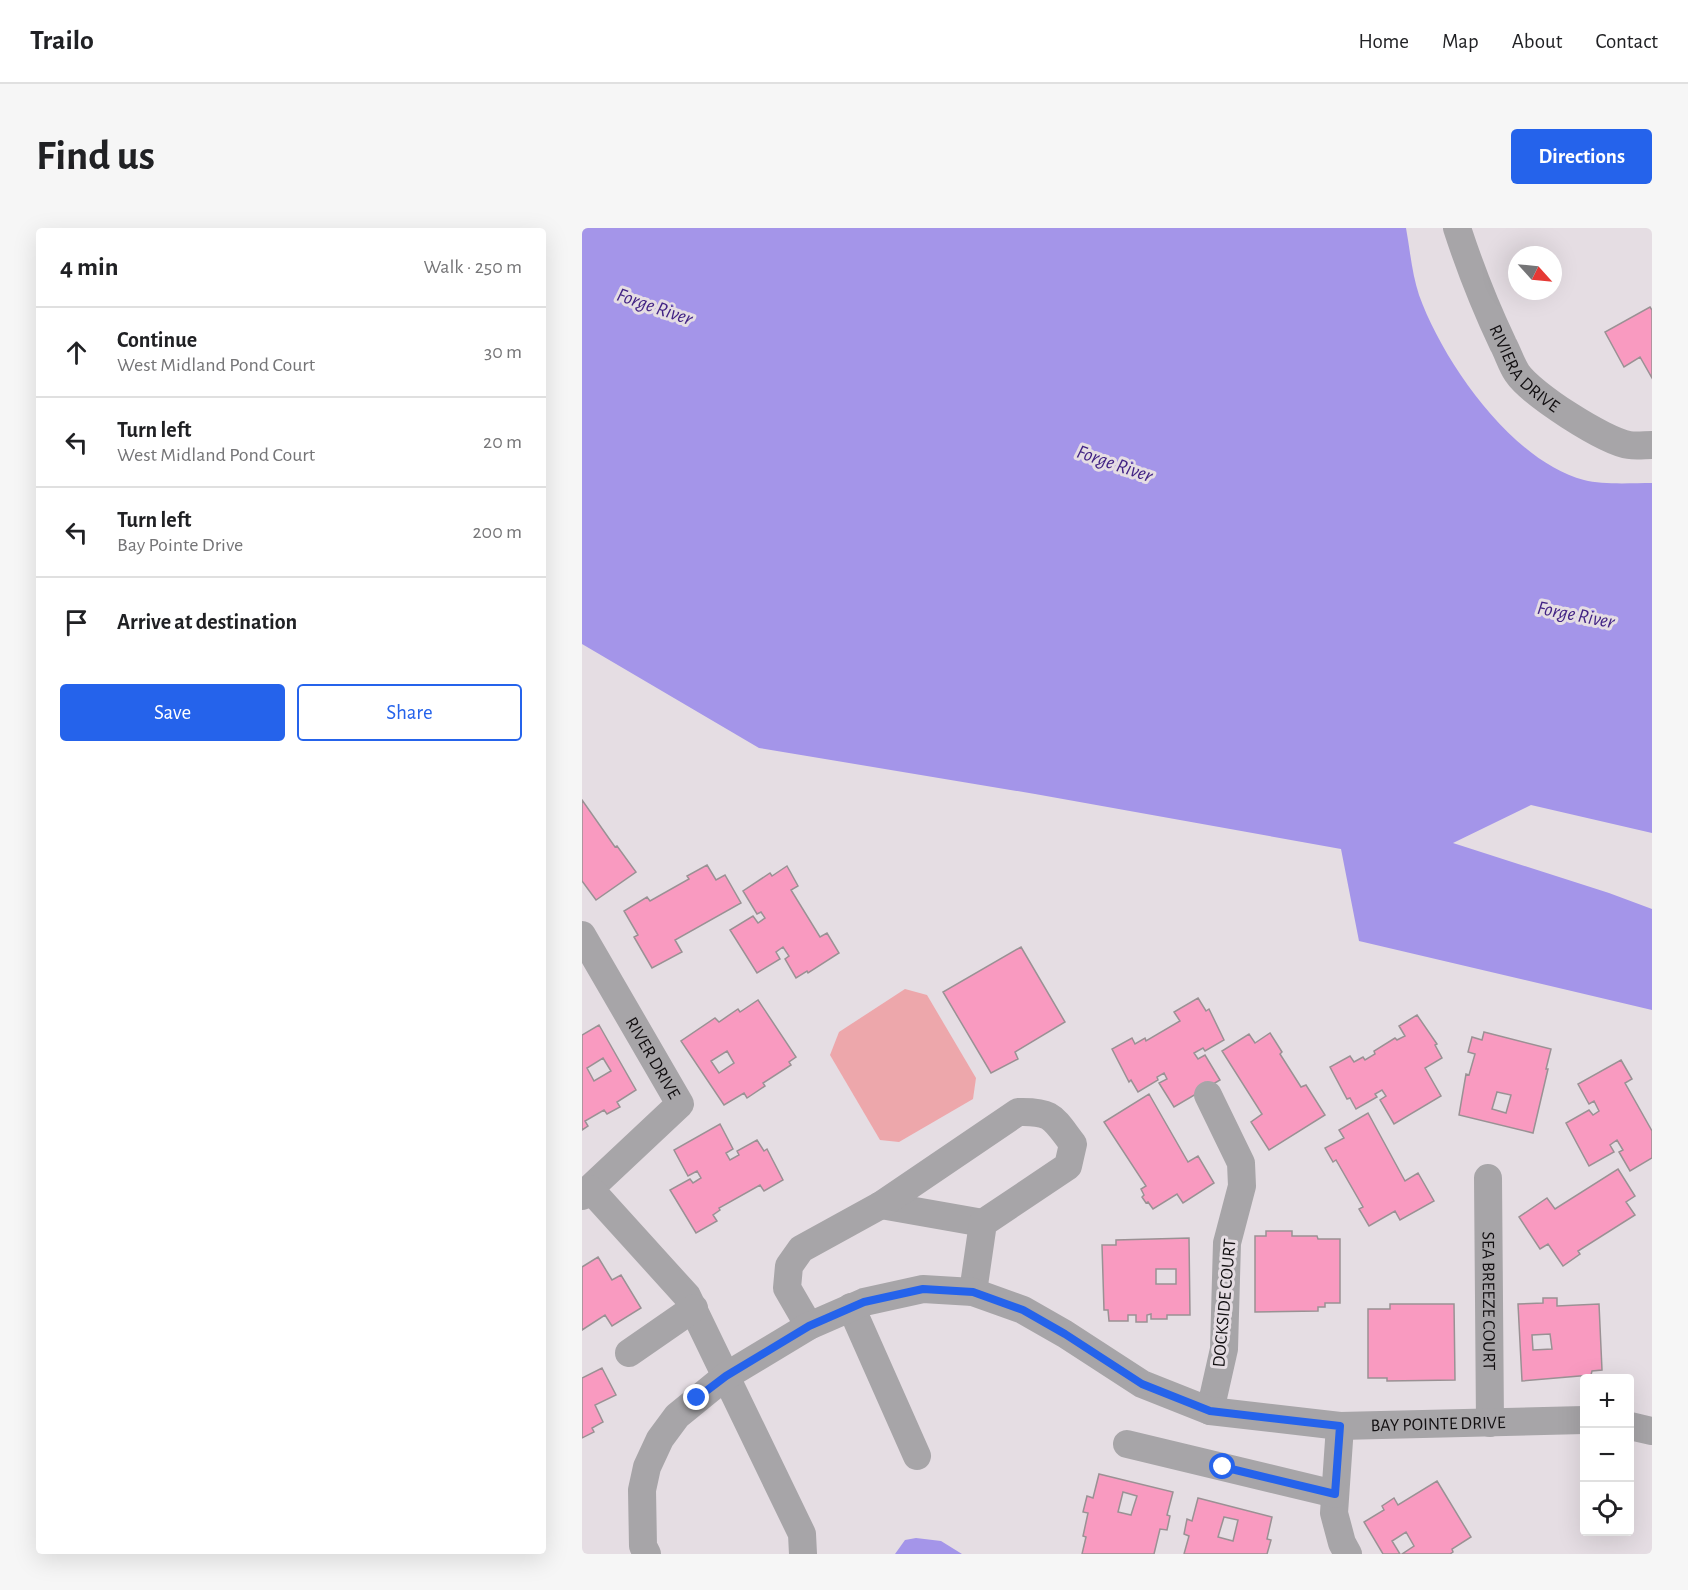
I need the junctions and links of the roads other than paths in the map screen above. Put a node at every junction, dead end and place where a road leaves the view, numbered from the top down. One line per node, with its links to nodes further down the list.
1 (1457, 228): 2 (street, RIVIERA DRIVE)
2 (1652, 445)
3 (582, 935): 6 (street, RIVER DRIVE)
4 (1208, 1095): 15 (street, DOCKSIDE COURT)
5 (1488, 1178): 17 (street, SEA BREEZE COURT)
6 (586, 1193): 11 (street, RIVER DRIVE)
7 (881, 1205): 8 (street); 8 (street); 12 (street)
8 (983, 1222): 9 (street)
9 (973, 1292): 10 (street, BAY POINTE DRIVE); 15 (street, BAY POINTE DRIVE)
10 (851, 1307): 12 (street, BAY POINTE DRIVE); 22 (street)
11 (694, 1308): 13 (street); 14 (street, RIVER DRIVE)
12 (809, 1326): 14 (street, BAY POINTE DRIVE)
13 (629, 1353)
14 (726, 1376): 24 (street, BAY POINTE DRIVE); 25 (street, RIVER DRIVE)
15 (1210, 1411): 18 (street, BAY POINTE DRIVE)
16 (1580, 1420): 17 (street, BAY POINTE DRIVE)
17 (1491, 1423): 18 (street, BAY POINTE DRIVE)
18 (1340, 1426): 23 (street)
19 (1634, 1427): 20 (street)
20 (1652, 1431)
21 (1127, 1444): 23 (street)
22 (917, 1456)
23 (1335, 1494): 26 (street)
24 (647, 1554)
25 (803, 1554)
26 (1348, 1554)

